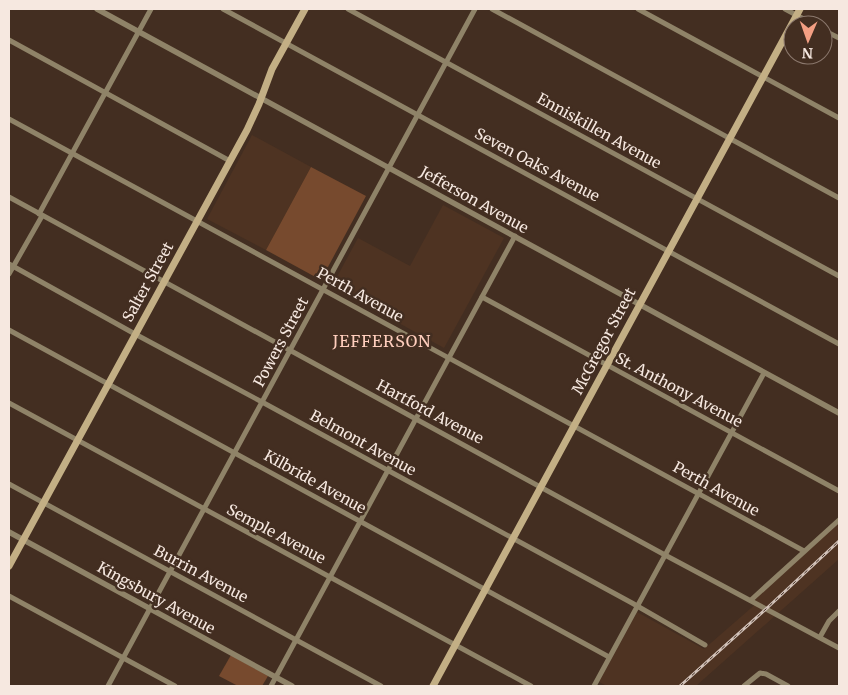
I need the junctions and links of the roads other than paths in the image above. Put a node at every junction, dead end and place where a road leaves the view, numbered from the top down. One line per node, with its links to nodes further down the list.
1 (97, 9): 11 (street, Jefferson Avenue)
2 (151, 9): 11 (street)
3 (223, 9): 13 (street, Seven Oaks Avenue)
4 (305, 9): 13 (main road, Salter Street)
5 (348, 9): 14 (street, Enniskillen Avenue)
6 (476, 9): 14 (street, Powers Street)
7 (492, 9): 21 (street)
8 (638, 9): 15 (street)
9 (785, 9): 10 (street)
10 (799, 12): 15 (main road, McGregor Street)
11 (139, 32): 16 (street); 17 (street, Jefferson Avenue)
12 (9, 40): 16 (street)
13 (287, 43): 17 (main road, Salter Street); 18 (street, Seven Oaks Avenue)
14 (446, 62): 18 (street, Powers Street); 27 (street, Enniskillen Avenue)
15 (764, 77): 19 (street); 21 (main road, McGregor Street)
16 (105, 92): 22 (street); 23 (street)
17 (261, 99): 23 (main road, Salter Street); 24 (street, Jefferson Avenue)
18 (418, 114): 24 (street, Powers Street); 31 (street, Seven Oaks Avenue)
19 (839, 118)
20 (9, 119): 22 (street, Perth Avenue)
21 (730, 139): 26 (street); 27 (main road, McGregor Street)
22 (72, 153): 28 (street); 29 (street, Perth Avenue)
23 (230, 161): 29 (main road, Salter Street)
24 (389, 168): 30 (street, Jefferson Avenue); 36 (street, Powers Street)
25 (9, 197): 28 (street, Hartford Avenue)
26 (839, 198)
27 (697, 199): 31 (main road, McGregor Street); 34 (street, Enniskillen Avenue)
28 (41, 215): 32 (street); 35 (street, Hartford Avenue)
29 (197, 221): 35 (main road, Salter Street); 36 (street, Perth Avenue)
30 (515, 236): 37 (street); 38 (street, Jefferson Avenue)
31 (669, 251): 38 (main road, McGregor Street); 41 (street, Seven Oaks Avenue)
32 (11, 266): 33 (street); 40 (street, Belmont Avenue)
33 (9, 274)
34 (839, 276)
35 (164, 282): 40 (main road, Salter Street); 42 (street, Hartford Avenue)
36 (323, 290): 42 (street, Powers Street); 43 (street, Perth Avenue)
37 (482, 297): 43 (street); 44 (street, St. Anthony Avenue)
38 (640, 304): 44 (main road, McGregor Street); 45 (street, Jefferson Avenue)
39 (9, 330): 46 (street, Kilbride Avenue)
40 (135, 334): 46 (main road, Salter Street); 47 (street, Belmont Avenue)
41 (839, 344)
42 (290, 351): 47 (street, Powers Street); 50 (street, Hartford Avenue)
43 (448, 358): 50 (street); 51 (street, Perth Avenue)
44 (607, 366): 51 (main road, McGregor Street); 52 (street, St. Anthony Avenue)
45 (764, 373): 49 (street, Jefferson Avenue); 52 (street)
46 (108, 384): 53 (main road, Salter Street); 54 (street, Kilbride Avenue)
47 (262, 402): 54 (street, Powers Street); 55 (street, Belmont Avenue)
48 (9, 403): 53 (street, Semple Avenue)
49 (839, 413)
50 (415, 418): 55 (street); 57 (street, Hartford Avenue)
51 (574, 426): 57 (main road, McGregor Street); 59 (street, Perth Avenue)
52 (732, 433): 58 (street, St. Anthony Avenue); 59 (street)
53 (78, 440): 60 (main road, Salter Street); 61 (street, Semple Avenue)
54 (235, 452): 61 (street, Powers Street); 63 (street, Kilbride Avenue)
55 (387, 470): 63 (street); 65 (street, Belmont Avenue)
56 (9, 484): 60 (street, Burrin Avenue)
57 (541, 487): 65 (main road, McGregor Street); 68 (street, Hartford Avenue)
58 (839, 491)
59 (699, 494): 67 (street, Perth Avenue); 68 (street)
60 (44, 503): 66 (main road, Salter Street); 70 (street, Burrin Avenue)
61 (204, 509): 70 (street, Powers Street); 71 (street, Semple Avenue)
62 (839, 520): 67 (street)
63 (360, 521): 71 (street); 72 (street, Kilbride Avenue)
64 (9, 532): 66 (street, Kingsbury Avenue)
65 (513, 539): 72 (main road, McGregor Street); 75 (street, Belmont Avenue)
66 (23, 540): 69 (main road, Salter Street); 76 (street, Kingsbury Avenue)
67 (804, 551): 74 (street)
68 (665, 555): 74 (street, Hartford Avenue); 75 (street)
69 (9, 566)
70 (170, 572): 76 (street, Powers Street); 79 (street, Burrin Avenue)
71 (329, 577): 79 (street); 81 (street, Semple Avenue)
72 (485, 589): 81 (main road, McGregor Street); 83 (street, Kilbride Avenue)
73 (9, 596): 84 (street)
74 (751, 600): 78 (street, Hartford Avenue)
75 (637, 606): 80 (street, Belmont Avenue); 83 (street)
76 (150, 608): 84 (street, Powers Street); 85 (street, Kingsbury Avenue)
77 (839, 611): 78 (street)
78 (820, 637): 82 (street, Hartford Avenue)
79 (296, 640): 85 (street); 90 (street, Burrin Avenue)
80 (705, 645)
81 (455, 646): 91 (main road, McGregor Street); 92 (street, Semple Avenue)
82 (839, 648)
83 (609, 657): 93 (street)
84 (123, 658): 86 (street, Powers Street); 87 (street)
85 (276, 677): 88 (street); 89 (street, Kingsbury Avenue)
86 (108, 686)
87 (175, 686)
88 (270, 686)
89 (292, 686)
90 (381, 686)
91 (433, 686)
92 (531, 686)
93 (594, 686)
94 (744, 686): 95 (street)
95 (788, 686)

